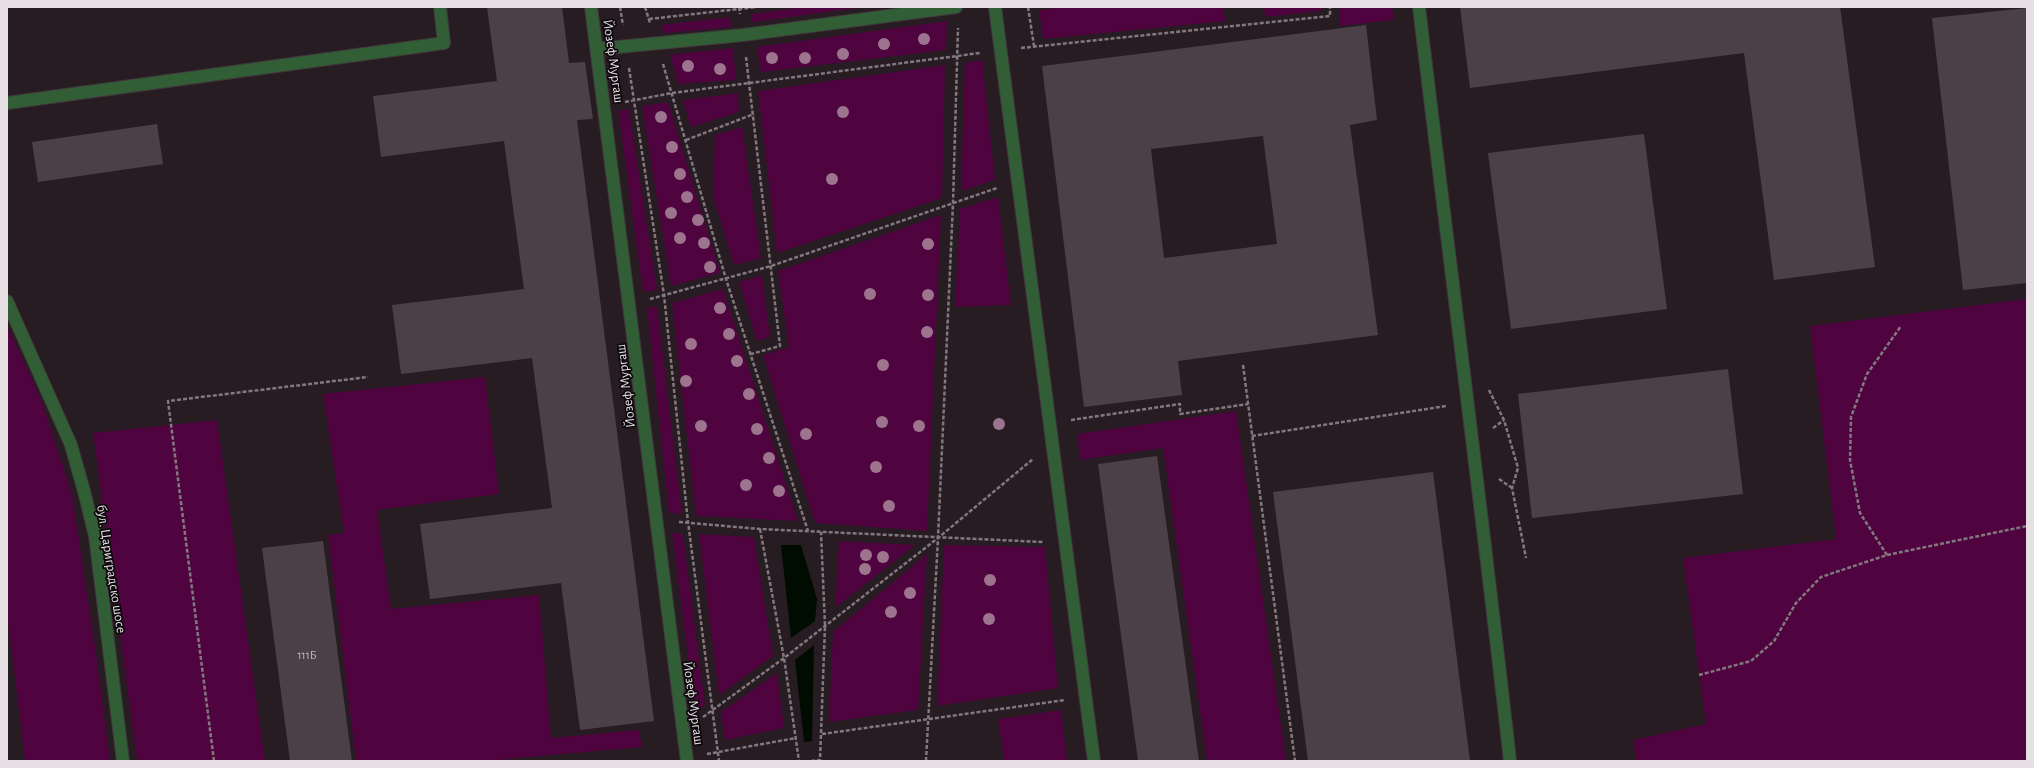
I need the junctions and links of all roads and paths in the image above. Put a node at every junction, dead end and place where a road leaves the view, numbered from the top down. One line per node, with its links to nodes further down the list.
1 (440, 7): 24 (lane)
2 (591, 7): 18 (lane, Йозеф Мургаш)
3 (620, 7): 16 (path)
4 (645, 7): 12 (path)
5 (757, 7): 11 (path)
6 (956, 7): 14 (lane)
7 (995, 7): 19 (lane)
8 (1028, 7): 17 (path)
9 (1330, 7): 17 (path)
10 (1419, 7): 40 (lane)
11 (739, 8): 12 (path); 14 (path)
12 (649, 20): 15 (path)
13 (958, 27): 20 (path)
14 (743, 35): 15 (lane); 21 (path)
15 (656, 43): 16 (lane); 22 (path)
16 (626, 46): 18 (lane); 23 (path)
17 (1034, 46): 19 (path)
18 (597, 49): 25 (lane, Йозеф Мургаш)
19 (1001, 51): 20 (path); 28 (lane)
20 (957, 57): 21 (path); 29 (path)
21 (750, 83): 22 (path); 26 (path)
22 (672, 93): 23 (path); 27 (path)
23 (633, 101): 25 (path); 32 (path)
24 (7, 103)
25 (604, 105): 34 (lane, Йозеф Мургаш)
26 (754, 114): 27 (path); 30 (path)
27 (686, 140): 31 (path)
28 (1018, 182): 29 (path); 42 (lane)
29 (953, 203): 30 (path); 51 (path)
30 (771, 266): 31 (path); 36 (path)
31 (726, 279): 32 (path); 36 (path)
32 (664, 295): 34 (path); 46 (path)
33 (7, 301): 66 (lane, бул. Цариградско шосе)
34 (630, 305): 45 (lane, Йозеф Мургаш)
35 (1901, 326): 53 (path)
36 (751, 354): 49 (path)
37 (1243, 365): 41 (path)
38 (368, 377): 67 (path)
39 (1487, 386): 54 (path)
40 (1468, 403): 43 (path); 74 (lane)
41 (1248, 404): 42 (path); 43 (path)
42 (1048, 423): 44 (lane)
43 (1252, 436): 73 (path)
44 (1052, 444): 51 (path); 52 (lane)
45 (656, 520): 46 (path); 61 (lane, Йозеф Мургаш)
46 (688, 522): 48 (path); 59 (path)
47 (2027, 526): 53 (path)
48 (760, 529): 49 (path); 56 (path)
49 (808, 531): 50 (path)
50 (821, 532): 51 (path); 55 (path)
51 (938, 538): 52 (path); 55 (path); 60 (path)
52 (1064, 542): 58 (lane)
53 (1887, 555): 57 (path)
54 (1526, 558)
55 (825, 626): 56 (path); 62 (path)
56 (784, 658): 59 (path); 63 (path)
57 (1699, 675)
58 (1086, 698): 60 (path); 72 (lane)
59 (711, 712): 61 (path); 64 (path)
60 (927, 719): 62 (path); 71 (path)
61 (682, 730): 65 (lane, Йозеф Мургаш)
62 (822, 734): 70 (path)
63 (796, 738): 64 (path); 69 (path)
64 (718, 752): 65 (path); 68 (path)
65 (687, 759)
66 (123, 761)
67 (214, 761)
68 (719, 761)
69 (799, 761)
70 (811, 761)
71 (926, 761)
72 (1094, 761)
73 (1295, 761)
74 (1510, 761)

